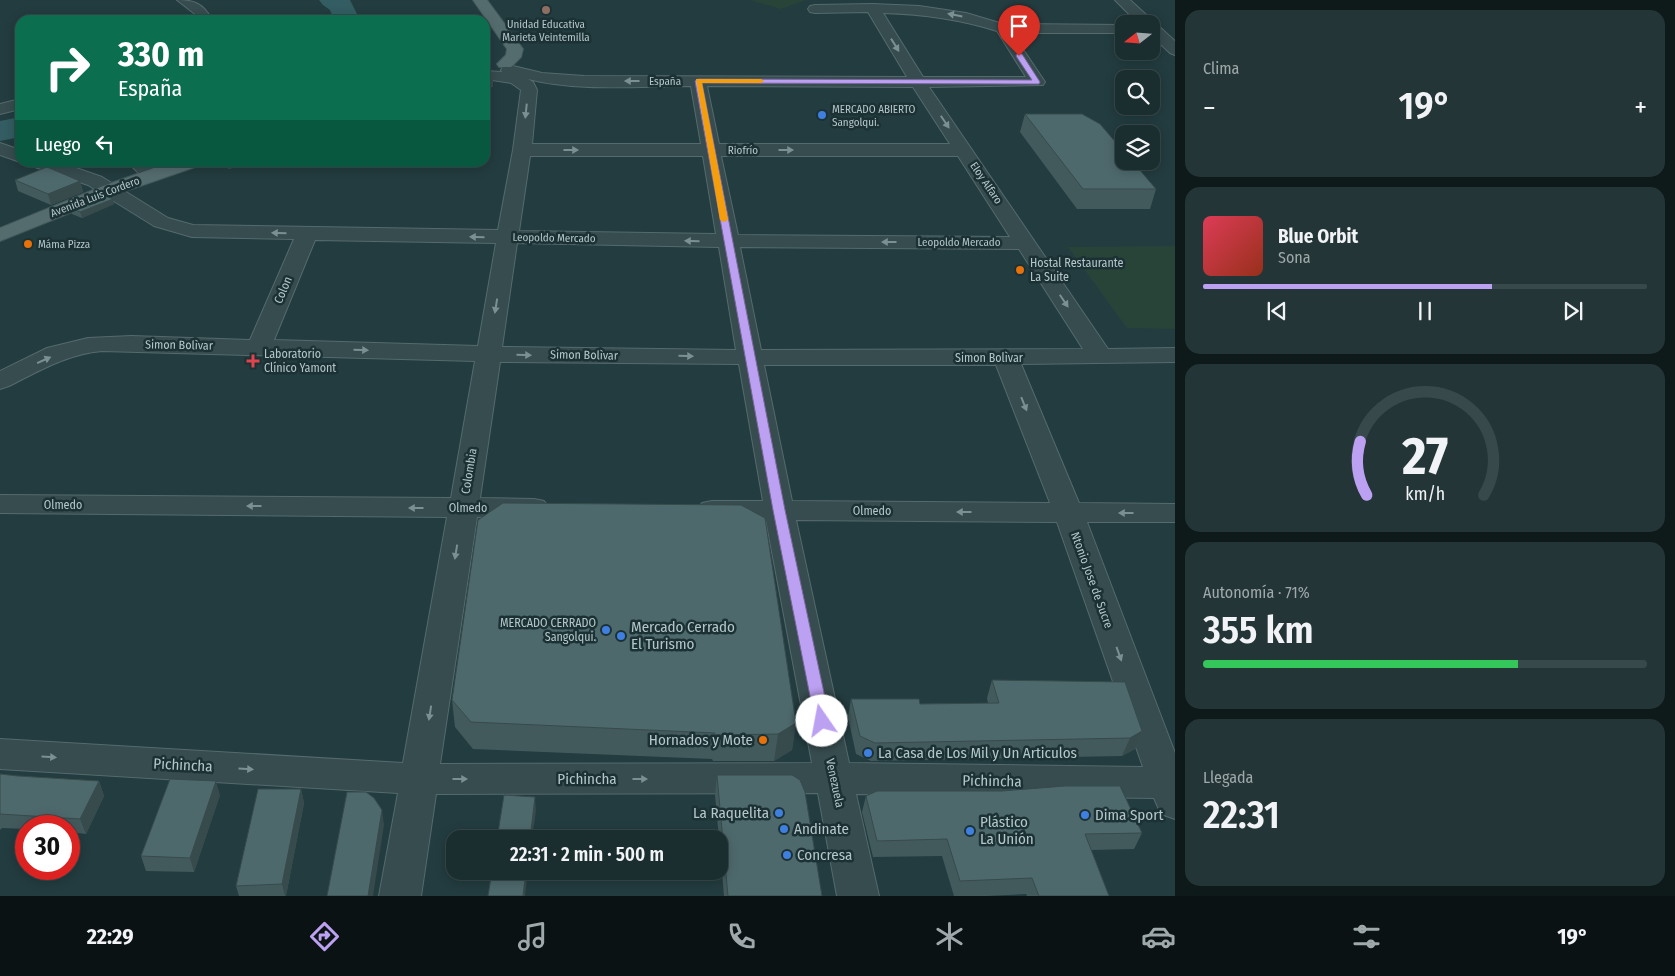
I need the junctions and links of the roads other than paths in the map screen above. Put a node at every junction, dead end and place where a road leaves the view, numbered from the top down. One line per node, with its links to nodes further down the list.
1 (184, 0): 6 (street)
2 (1122, 0): 9 (street)
3 (473, 3): 7 (main road); 8 (main road)
4 (873, 8): 5 (street); 11 (street, one-way to 4); 20 (street, Eloy Alfaro, one-way to 20)
5 (815, 9)
6 (202, 15)
7 (477, 15)
8 (484, 15)
9 (1138, 15)
10 (490, 22): 18 (main road)
11 (1002, 28): 13 (street); 20 (street, España)
12 (1160, 28): 14 (street)
13 (1115, 29)
14 (1175, 29)
15 (490, 34): 18 (main road)
16 (1160, 36): 17 (street)
17 (1175, 50)
18 (495, 65): 19 (street, España, one-way to 18); 23 (street, Colombia, one-way to 23)
19 (698, 81): 20 (street, España); 24 (street, Venezuela)
20 (918, 82): 25 (street, Eloy Alfaro, one-way to 25)
21 (15, 105): 22 (street)
22 (0, 109)
23 (522, 150): 24 (street, Riofrío, one-way to 24); 32 (street, Colombia)
24 (711, 150): 25 (street, Riofrío, one-way to 25); 33 (street, Venezuela)
25 (963, 150): 34 (street, Eloy Alfaro)
26 (52, 167): 28 (street, Leopoldo Mercado)
27 (145, 167): 28 (main road, Avenida Luis Cordero)
28 (102, 186): 29 (main road, Avenida Luis Cordero); 30 (street, Leopoldo Mercado, one-way to 28); 31 (main road, Avenida Luis Cordero)
29 (0, 219)
30 (307, 234): 32 (street, Leopoldo Mercado, one-way to 30); 35 (street, Colon)
31 (0, 235)
32 (508, 238): 33 (street, Leopoldo Mercado, one-way to 32); 36 (street, Colombia, one-way to 36)
33 (728, 241): 34 (street, Leopoldo Mercado, one-way to 33); 38 (street, Venezuela)
34 (1025, 243): 39 (street, Eloy Alfaro, one-way to 39)
35 (260, 346): 36 (street, Simon Bolìvar, one-way to 36); 41 (street, Simon Bolìvar, one-way to 35)
36 (488, 354): 38 (street, Simon Bolìvar, one-way to 38); 43 (street, Colombia)
37 (1175, 355): 39 (street, Simon Bolìvar)
38 (750, 357): 40 (street, Simon Bolìvar); 46 (street, Venezuela)
39 (1101, 357): 40 (street, Simon Bolìvar)
40 (1006, 359): 47 (street, Ntonio Jose de Sucre, one-way to 47)
41 (0, 381)
42 (0, 504): 43 (street, Olmedo, one-way to 42)
43 (463, 508): 44 (street, Olmedo); 51 (street, Colombia, one-way to 51)
44 (562, 509)
45 (690, 510): 46 (street, Olmedo)
46 (779, 510): 47 (street, Olmedo, one-way to 46); 50 (street, Venezuela)
47 (1068, 512): 48 (street, Olmedo, one-way to 47); 52 (street, Ntonio Jose de Sucre, one-way to 52)
48 (1175, 513)
49 (0, 754): 51 (street, Pichincha, one-way to 51)
50 (834, 778): 51 (street, Pichincha, one-way to 50); 52 (street, Pichincha); 54 (street, Venezuela)
51 (419, 779): 53 (street, Colombia)
52 (1172, 790)
53 (400, 896)
54 (858, 896)

